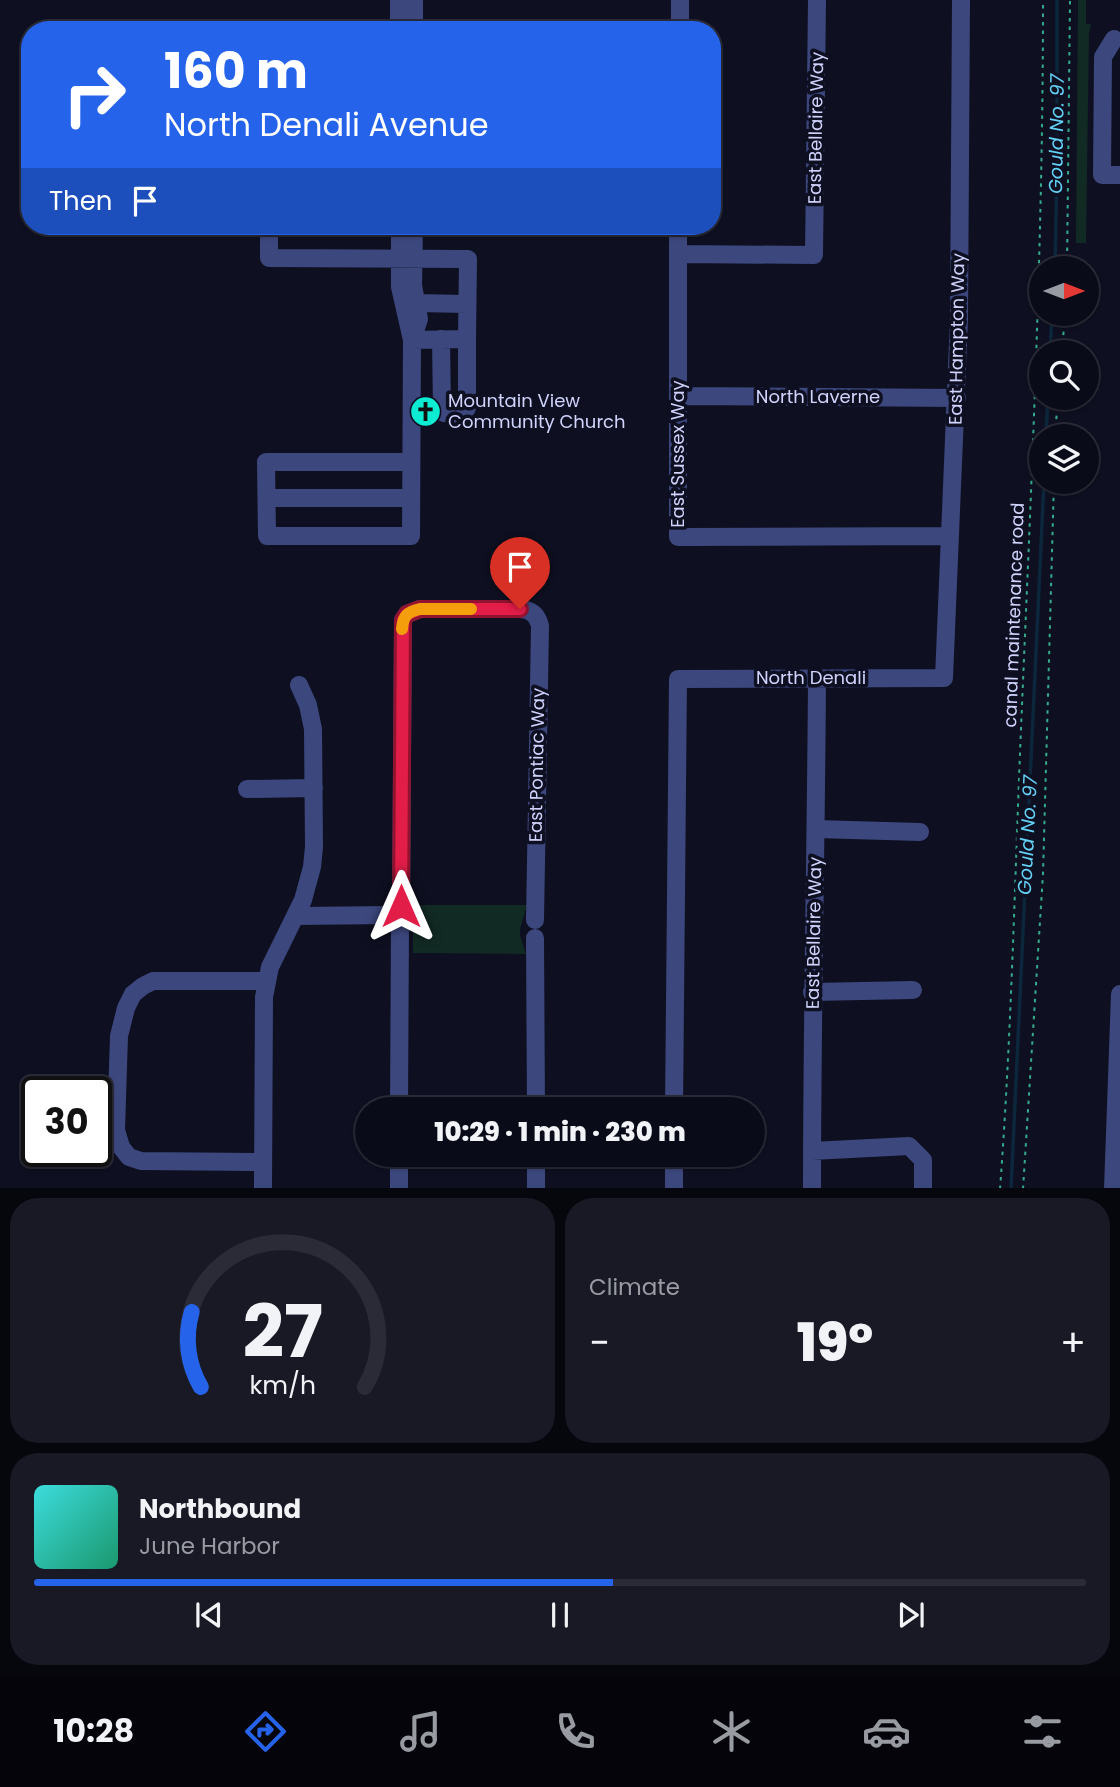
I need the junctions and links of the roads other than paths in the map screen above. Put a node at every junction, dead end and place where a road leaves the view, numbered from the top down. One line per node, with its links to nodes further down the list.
1 (400, 0): 6 (street)
2 (414, 0): 7 (street)
3 (680, 0): 8 (street)
4 (817, 0): 15 (street, East Bellaire Way)
5 (961, 0): 23 (street, East Hampton Way)
6 (399, 21)
7 (414, 21)
8 (680, 21)
9 (1114, 39): 10 (street)
10 (1111, 175)
11 (269, 235): 16 (street)
12 (402, 235): 16 (street)
13 (412, 235): 16 (street)
14 (678, 235): 15 (street, East Sussex Way)
15 (678, 254): 22 (street, East Sussex Way)
16 (407, 258): 17 (street); 18 (street); 21 (street)
17 (416, 303): 18 (street); 21 (street)
18 (467, 304): 20 (street)
19 (442, 339): 20 (street); 20 (street); 21 (street)
20 (467, 339)
21 (412, 340): 24 (street)
22 (679, 397): 23 (street, North Laverne); 27 (street, East Sussex Way)
23 (957, 398): 27 (street, East Hampton Way)
24 (411, 462): 25 (street); 26 (street)
25 (267, 498): 26 (street); 26 (street)
26 (411, 498)
27 (949, 536): 29 (street, East Hampton Way)
28 (817, 678): 29 (street, North Denali); 33 (street, East Bellaire Way); 43 (street, North Denali)
29 (944, 678)
30 (299, 685): 31 (street)
31 (314, 788): 32 (street); 36 (street)
32 (247, 789)
33 (816, 829): 34 (street); 39 (street, East Bellaire Way)
34 (920, 832)
35 (397, 915): 36 (street); 41 (street); 42 (street, East Pontiac Way)
36 (297, 916): 37 (street)
37 (266, 981): 46 (street); 46 (street)
38 (914, 990): 39 (street)
39 (813, 992): 45 (street, East Bellaire Way)
40 (1120, 994): 44 (street)
41 (399, 1097)
42 (536, 1097)
43 (674, 1097)
44 (1117, 1143): 56 (street)
45 (812, 1151): 54 (street, East Bellaire Way); 55 (street)
46 (263, 1162): 50 (street)
47 (399, 1167): 51 (street)
48 (536, 1167): 52 (street)
49 (674, 1167): 53 (street)
50 (263, 1188)
51 (399, 1188)
52 (536, 1188)
53 (674, 1188)
54 (812, 1188)
55 (923, 1188)
56 (1114, 1188)

